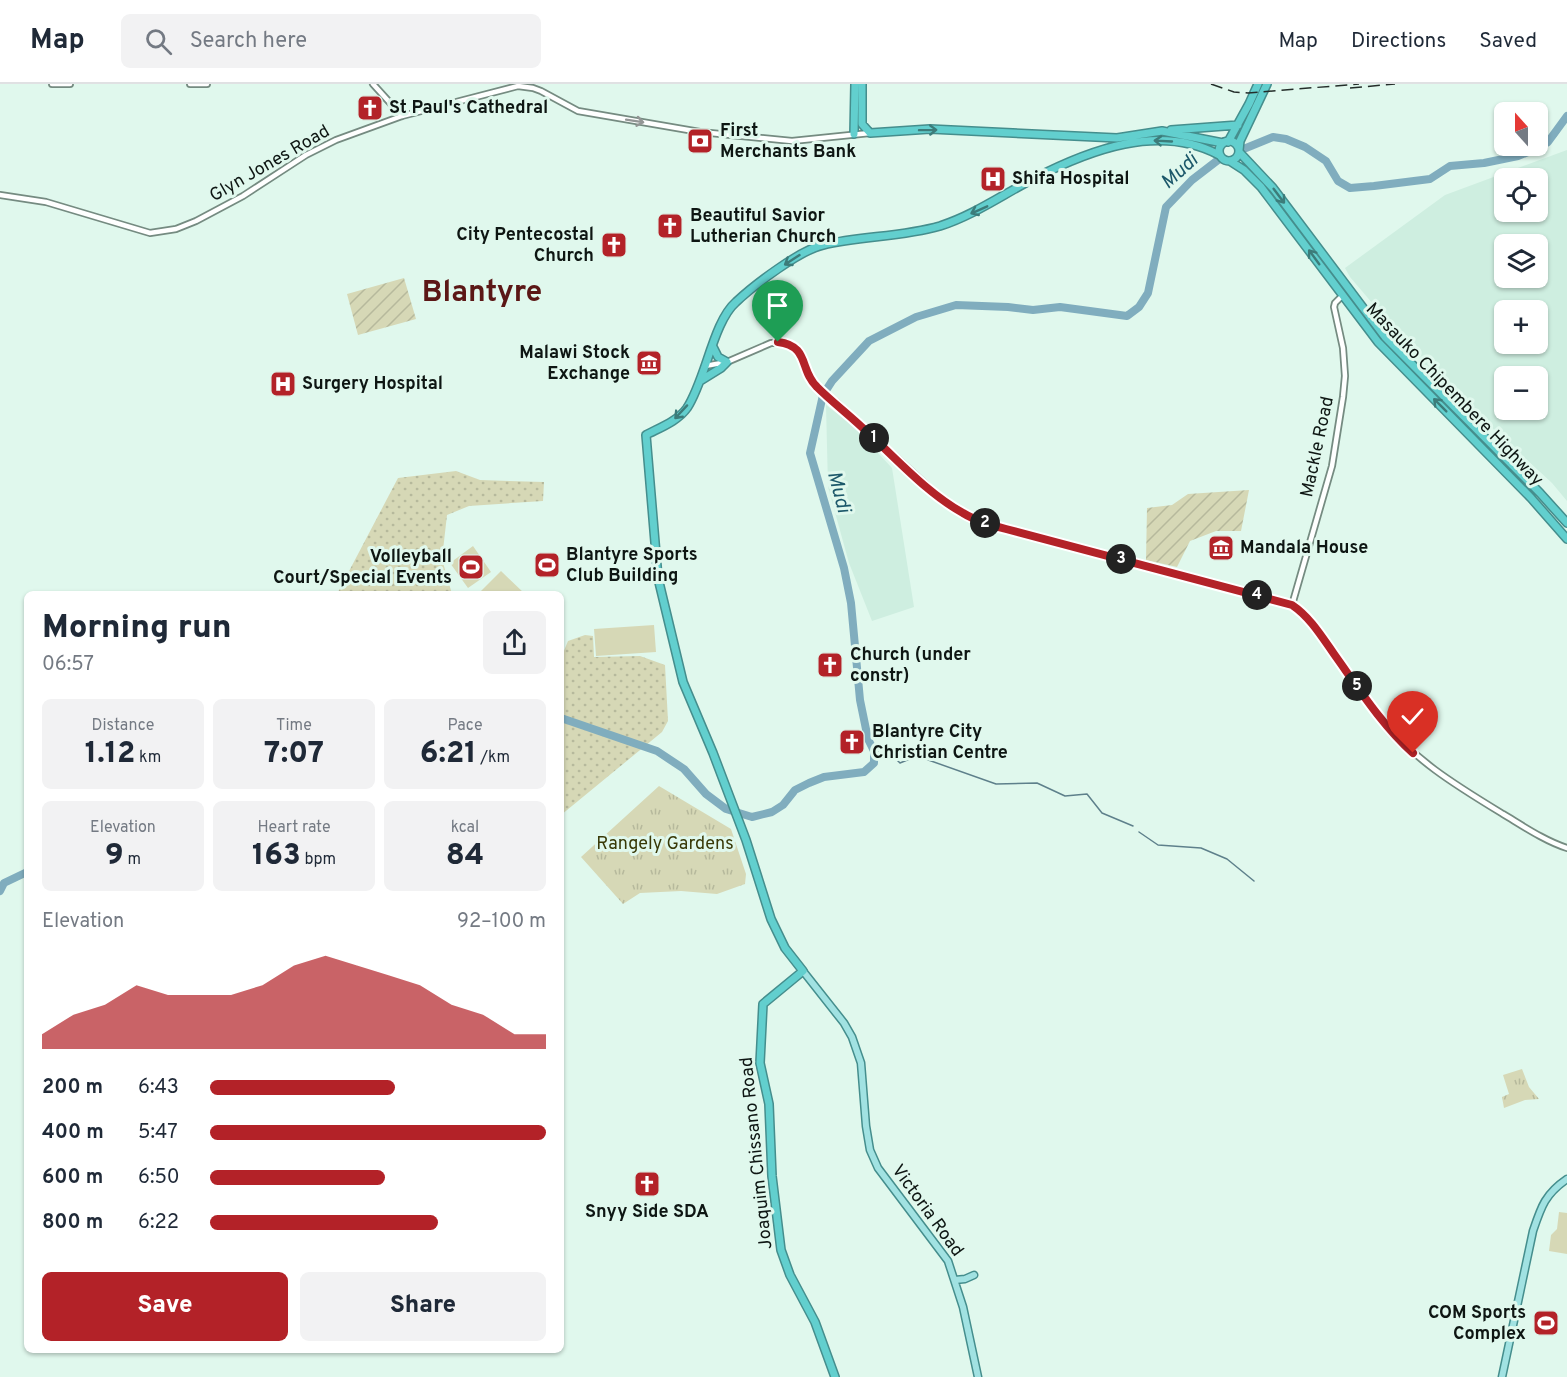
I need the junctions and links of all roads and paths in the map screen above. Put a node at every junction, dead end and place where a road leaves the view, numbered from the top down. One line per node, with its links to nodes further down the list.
1 (52, 84): 2 (street)
2 (70, 84)
3 (190, 84): 4 (street)
4 (207, 84)
5 (373, 84): 10 (street)
6 (855, 84): 14 (highway)
7 (862, 84): 13 (highway)
8 (1258, 84): 11 (highway)
9 (1267, 84): 16 (highway)
10 (402, 116): 14 (street, Glyn Jones Road, one-way to 14); 19 (street, Glyn Jones Road)
11 (1238, 125): 12 (highway); 15 (highway)
12 (1162, 131): 13 (highway, one-way to 12); 15 (highway)
13 (870, 133): 14 (street, Glyn Jones Road)
14 (854, 134)
15 (1225, 142): 16 (highway, Masauko Chipembere Highway); 17 (highway)
16 (1239, 151): 18 (highway); 25 (highway, Masauko Chipembere Highway, one-way to 25)
17 (1219, 155): 18 (highway, Masauko Chipembere Highway); 21 (highway, Masauko Chipembere Highway, one-way to 21)
18 (1230, 161): 20 (highway, Masauko Chipembere Highway, one-way to 18)
19 (0, 195)
20 (1342, 296): 26 (highway, Masauko Chipembere Highway, one-way to 20); 27 (street, Mackle Road)
21 (713, 347): 22 (highway); 23 (highway, Masauko Chipembere Highway)
22 (727, 362): 23 (street); 24 (highway); 27 (street)
23 (705, 366): 24 (highway, Masauko Chipembere Highway)
24 (699, 382): 29 (highway, Masauko Chipembere Highway, one-way to 29)
25 (1567, 524)
26 (1567, 539)
27 (1292, 605): 28 (street)
28 (1567, 848)
29 (803, 972): 32 (main road, Victoria Road); 33 (highway, Joaquim Chissano Road)
30 (1567, 1179): 35 (main road)
31 (974, 1275): 32 (main road)
32 (955, 1280): 34 (main road, Victoria Road)
33 (835, 1377)
34 (978, 1377)
35 (1502, 1377)

